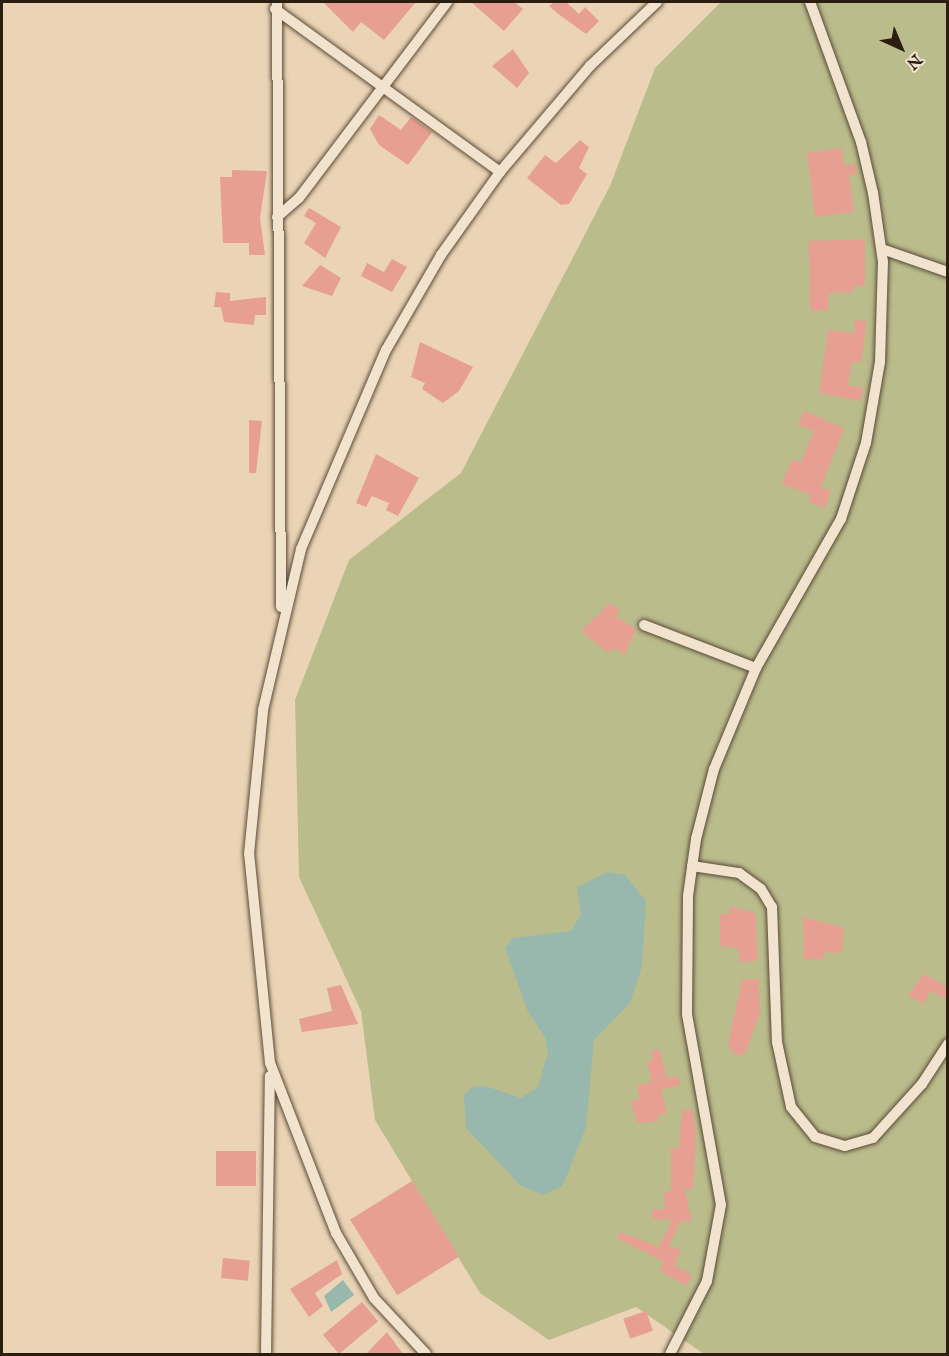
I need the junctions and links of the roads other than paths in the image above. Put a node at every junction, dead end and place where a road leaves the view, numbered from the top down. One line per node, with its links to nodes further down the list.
1 (447, 2): 5 (street)
2 (657, 2): 6 (street)
3 (810, 2): 8 (street)
4 (276, 5): 5 (street); 7 (street)
5 (382, 85): 6 (street); 7 (street)
6 (500, 172): 10 (street)
7 (278, 218): 10 (street)
8 (882, 249): 9 (street); 12 (street)
9 (948, 272)
10 (281, 618): 15 (street)
11 (644, 625): 12 (street)
12 (756, 668): 13 (street)
13 (692, 866): 14 (street); 18 (street)
14 (948, 1044)
15 (270, 1063): 16 (street); 17 (street)
16 (266, 1354)
17 (426, 1354)
18 (670, 1354)

